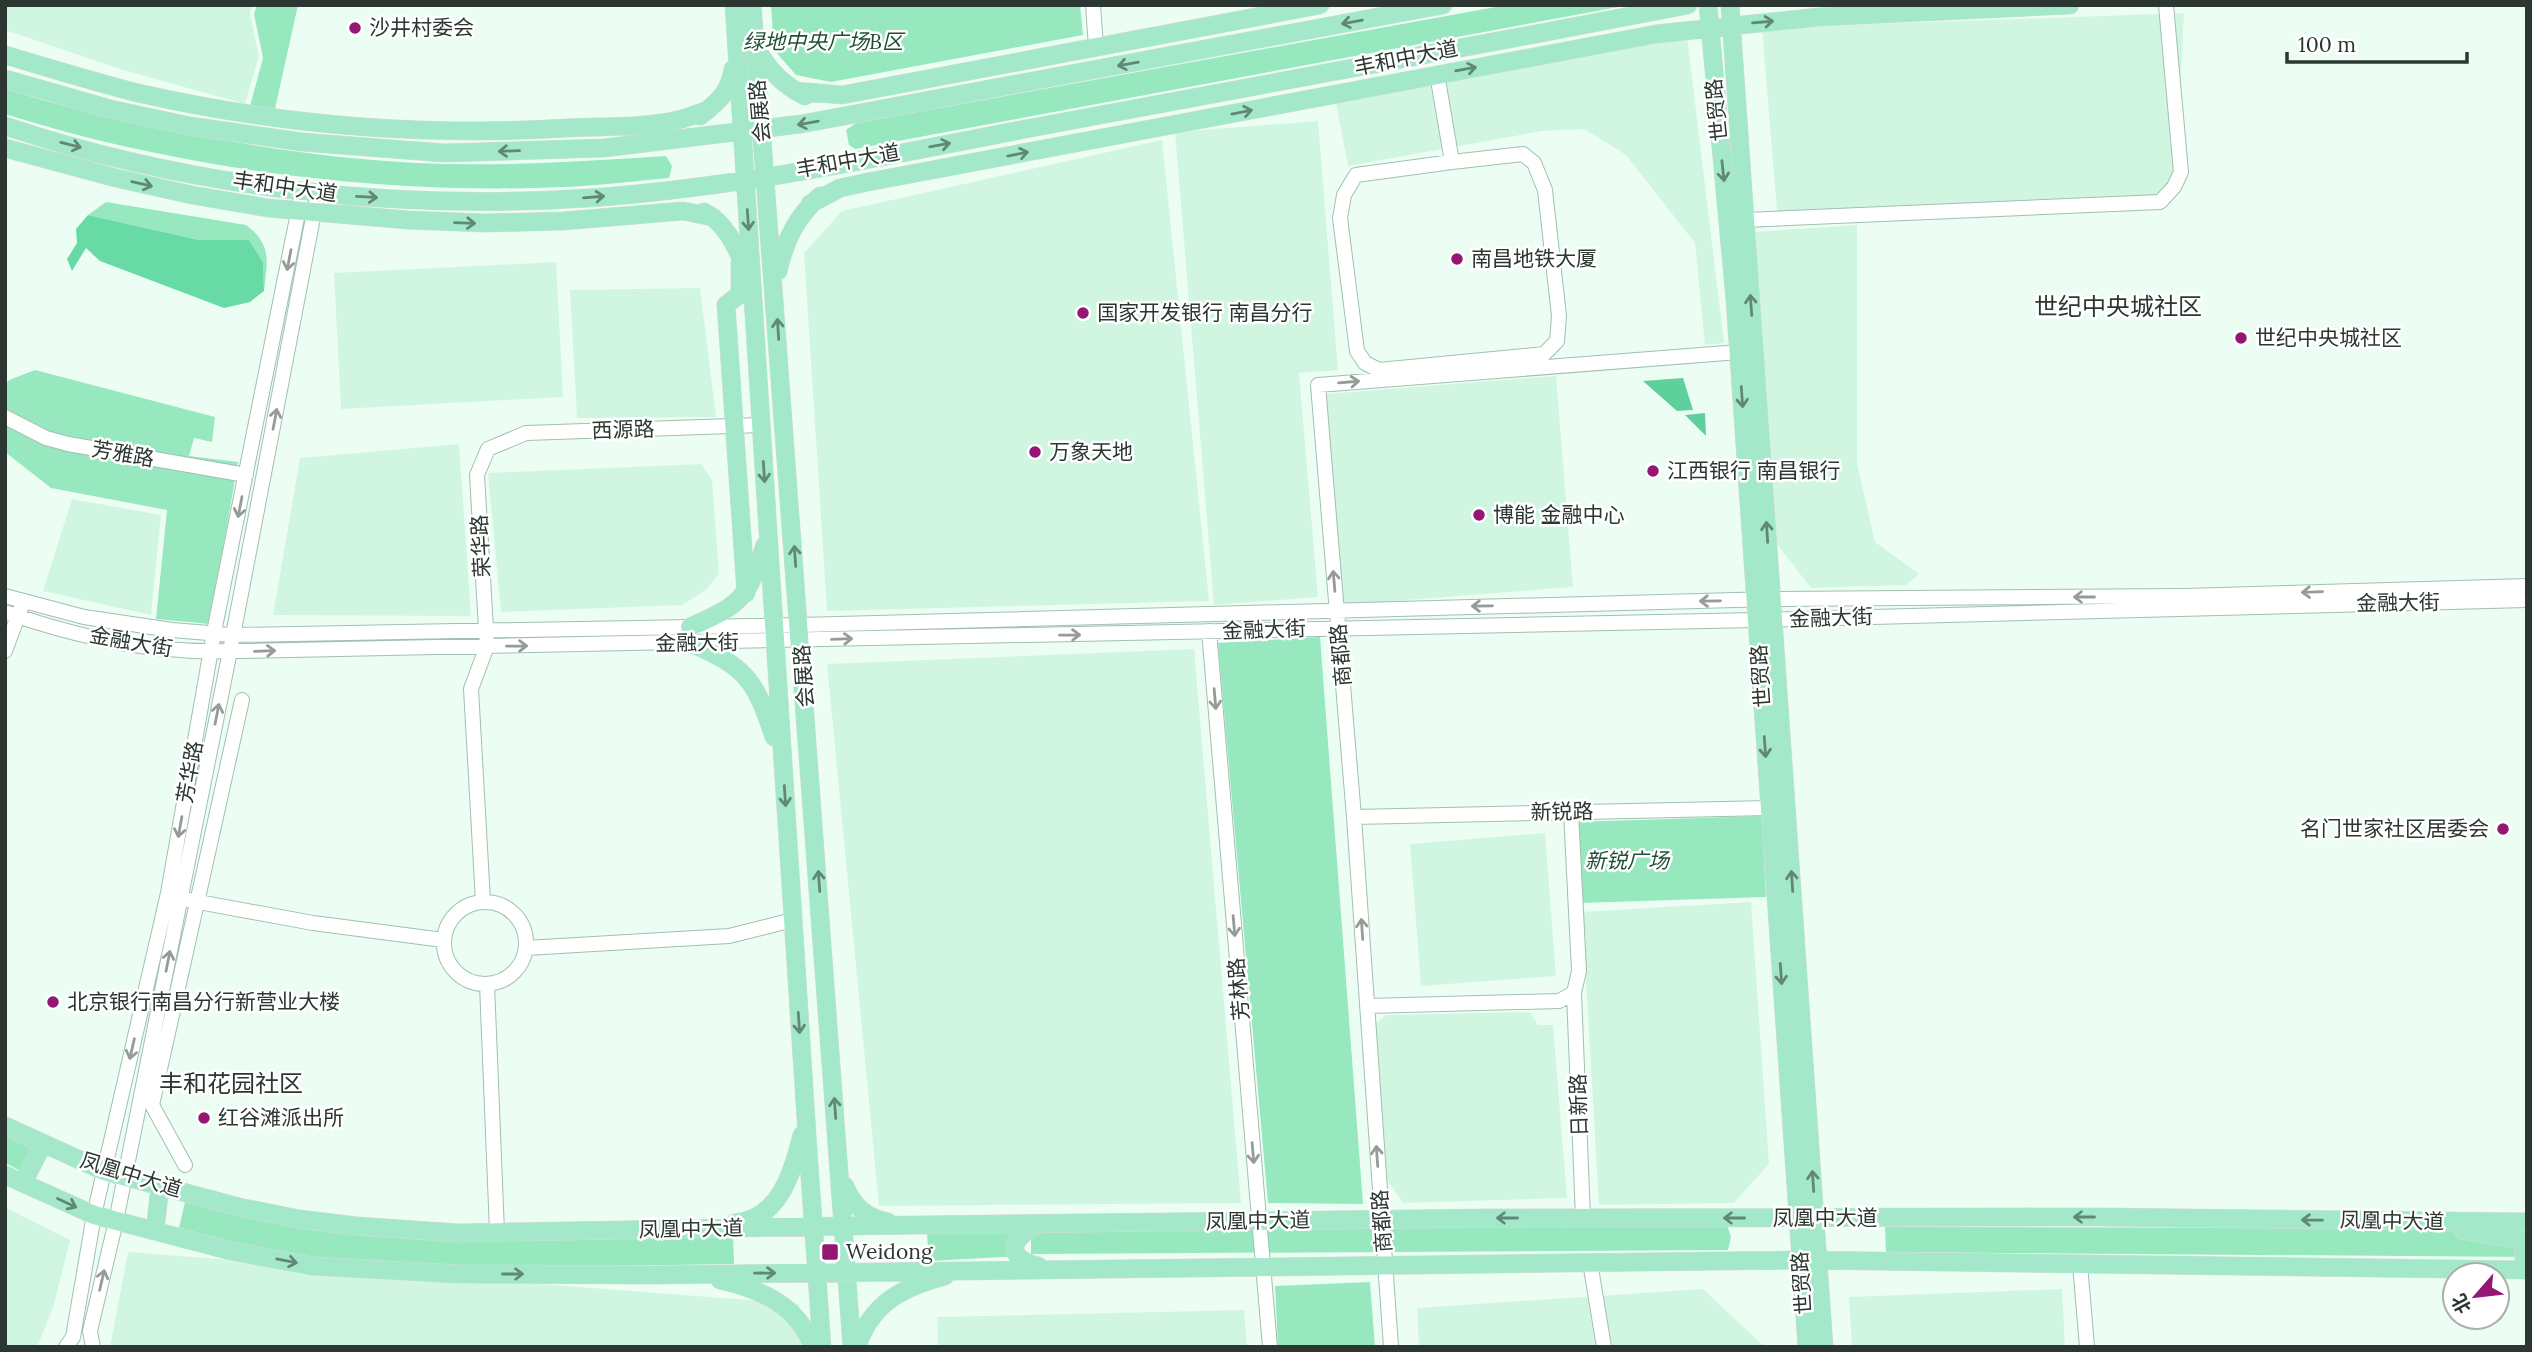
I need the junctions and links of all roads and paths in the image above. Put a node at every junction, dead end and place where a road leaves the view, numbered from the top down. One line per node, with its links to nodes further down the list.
1 (734, 5): 13 (main road, 会展路)
2 (752, 5): 14 (main road, 会展路)
3 (1093, 5): 15 (street)
4 (1320, 5): 15 (main road)
5 (1443, 5): 21 (main road, one-way to 21)
6 (1688, 5): 27 (main road, 丰和中大道, one-way to 6)
7 (1708, 5): 12 (main road, 世贸路)
8 (1730, 5): 11 (main road, 世贸路)
9 (2070, 5): 11 (main road, one-way to 9)
10 (2166, 5): 35 (street)
11 (1731, 24): 12 (main road); 35 (main road, 世贸路)
12 (1709, 28): 17 (main road, one-way to 12); 39 (main road, 世贸路, one-way to 39)
13 (737, 45): 20 (main road); 24 (main road, 会展路)
14 (755, 46): 19 (main road); 23 (main road, 会展路)
15 (1096, 47): 19 (main road)
16 (5, 55): 20 (main road)
17 (1437, 74): 28 (street); 33 (main road, one-way to 17)
18 (5, 79): 25 (main road, one-way to 18)
19 (794, 91): 21 (main road)
20 (708, 110): 25 (main road)
21 (858, 114): 23 (main road, one-way to 23)
22 (5, 127): 32 (main road, 丰和中大道, one-way to 32)
23 (761, 130): 24 (main road); 29 (main road, 会展路)
24 (742, 132): 25 (main road); 30 (main road, 会展路)
25 (656, 142)
26 (5, 148): 32 (main road, one-way to 32)
27 (870, 157): 29 (main road, 丰和中大道); 33 (main road)
28 (1452, 162): 28 (street)
29 (766, 177): 30 (main road, 丰和中大道); 38 (main road, 会展路)
30 (745, 179): 31 (main road, 丰和中大道); 37 (main road, 会展路, one-way to 37)
31 (644, 192): 32 (main road, 丰和中大道, one-way to 31); 34 (main road)
32 (308, 203): 34 (main road, one-way to 34); 44 (street, 芳华路, one-way to 44); 61 (street, 芳华路, one-way to 32)
33 (810, 204): 38 (main road)
34 (713, 217): 36 (main road)
35 (1745, 220): 49 (main road, 世贸路, one-way to 35)
36 (740, 255): 37 (main road); 42 (main road)
37 (752, 281): 41 (main road, 会展路)
38 (774, 284): 60 (main road, 会展路, one-way to 38)
39 (1739, 352): 49 (main road, 世贸路, one-way to 49); 52 (street, 商都路, one-way to 39)
40 (5, 417): 44 (street, 芳雅路)
41 (761, 425): 42 (street, 西源路); 45 (main road, 会展路, one-way to 45)
42 (735, 426): 43 (street, 西源路); 47 (main road)
43 (488, 449): 56 (street, 荣华路)
44 (246, 475): 58 (street, 芳华路, one-way to 58)
45 (768, 535): 47 (main road); 59 (main road, 会展路)
46 (2527, 586): 49 (street, 金融大街, one-way to 49)
47 (746, 593): 62 (main road)
48 (5, 596): 50 (street, 金融大街)
49 (1763, 599): 52 (street, 金融大街, one-way to 52); 54 (main road, 世贸路)
50 (23, 600): 53 (street); 58 (street, 金融大街)
51 (2527, 600): 54 (street, 金融大街)
52 (1337, 610): 55 (street, 商都路); 60 (street, 金融大街)
53 (12, 615): 64 (street); 65 (street, 金融大街)
54 (1765, 620): 55 (street, 金融大街); 69 (main road, 世贸路, one-way to 69); 93 (main road, 世贸路, one-way to 54)
55 (1338, 628): 57 (street, 金融大街); 71 (street, 商都路)
56 (486, 631): 61 (street, 金融大街); 62 (street, 金融大街); 63 (street, 荣华路)
57 (1209, 631): 60 (street, 金融大街, one-way to 57); 96 (street, 芳林路, one-way to 96)
58 (214, 633): 61 (street, 金融大街); 65 (street, 芳华路)
59 (774, 633): 60 (street, 金融大街); 62 (street, 金融大街); 68 (main road, 会展路)
60 (801, 633): 84 (main road, 会展路, one-way to 60)
61 (233, 635): 66 (street, 芳华路)
62 (690, 635): 63 (street, 金融大街, one-way to 62); 68 (main road)
63 (486, 646): 66 (street, 金融大街, one-way to 63); 73 (street, 荣华路)
64 (5, 651)
65 (211, 651): 66 (street, 金融大街); 86 (street, 芳华路, one-way to 86)
66 (230, 651): 72 (street, 芳华路, one-way to 66)
67 (242, 700): 74 (street)
68 (783, 764): 75 (main road, 会展路, one-way to 75)
69 (1770, 808): 70 (street, 新锐路); 93 (main road, 世贸路, one-way to 93)
70 (1571, 812): 71 (street, 新锐路); 79 (street, 日新路)
71 (1354, 817): 80 (street, 商都路, one-way to 71)
72 (180, 899): 74 (street); 88 (street, 芳华路, one-way to 72)
73 (483, 901): 76 (street); 77 (street)
74 (196, 902): 76 (street); 85 (street)
75 (793, 920): 77 (street); 81 (main road, 会展路, one-way to 81)
76 (443, 940): 78 (street)
77 (526, 948): 78 (street)
78 (487, 984): 105 (street)
79 (1574, 993): 80 (street); 92 (street, 日新路)
80 (1367, 1006): 94 (street, 商都路, one-way to 80)
81 (806, 1122): 101 (main road, 会展路); 103 (main road)
82 (5, 1126): 83 (main road, 凤凰中大道)
83 (43, 1144): 86 (main road, 凤凰中大道); 89 (main road)
84 (838, 1151): 100 (main road); 102 (main road, 会展路)
85 (185, 1165)
86 (104, 1171): 88 (main road, 凤凰中大道); 91 (street, 芳华路)
87 (5, 1174): 89 (main road, 凤凰中大道)
88 (124, 1177): 90 (main road, 凤凰中大道); 95 (street, 芳华路)
89 (23, 1183): 91 (main road, 凤凰中大道, one-way to 91)
90 (160, 1186): 104 (main road); 105 (main road, 凤凰中大道)
91 (94, 1215): 95 (main road, 凤凰中大道); 117 (street, 芳华路)
92 (1583, 1218): 93 (main road, 凤凰中大道, one-way to 92); 94 (main road, 凤凰中大道, one-way to 94)
93 (1806, 1218): 97 (main road, 凤凰中大道, one-way to 93); 106 (main road, 世贸路)
94 (1382, 1220): 96 (main road, 凤凰中大道); 109 (street, 商都路)
95 (116, 1221): 104 (main road, 凤凰中大道); 118 (street, 芳华路, one-way to 95)
96 (1259, 1221): 99 (main road, 凤凰中大道); 110 (street, 芳林路)
97 (2418, 1221): 98 (main road, 凤凰中大道); 113 (main road)
98 (2527, 1222)
99 (1041, 1224): 100 (main road, 凤凰中大道); 111 (main road)
100 (919, 1225): 102 (main road, 凤凰中大道)
101 (813, 1226): 102 (main road, 凤凰中大道); 103 (main road, 凤凰中大道); 115 (main road, 会展路)
102 (844, 1226): 114 (main road, 会展路)
103 (661, 1229): 105 (main road, 凤凰中大道)
104 (155, 1231): 116 (main road, 凤凰中大道, one-way to 116)
105 (497, 1233)
106 (1809, 1260): 107 (main road, 凤凰中大道); 108 (main road, 凤凰中大道); 125 (main road, 世贸路); 126 (main road, 世贸路)
107 (1590, 1262): 109 (main road, 凤凰中大道); 124 (street)
108 (2080, 1264): 113 (main road, 凤凰中大道); 127 (street)
109 (1385, 1265): 110 (main road, 凤凰中大道); 123 (street, 商都路)
110 (1263, 1266): 111 (main road, 凤凰中大道); 122 (street, 芳林路)
111 (1049, 1269): 112 (main road, 凤凰中大道)
112 (968, 1270): 114 (main road, 凤凰中大道); 121 (main road)
113 (2526, 1270)
114 (847, 1271): 115 (main road, 凤凰中大道); 121 (main road, 会展路)
115 (817, 1272): 116 (main road, 凤凰中大道, one-way to 115); 120 (main road, 会展路)
116 (692, 1274): 119 (main road)
117 (66, 1347)
118 (93, 1347)
119 (813, 1347)
120 (822, 1347)
121 (855, 1347)
122 (1270, 1347)
123 (1391, 1347)
124 (1604, 1347)
125 (1807, 1347)
126 (1824, 1347)
127 (2087, 1347)

